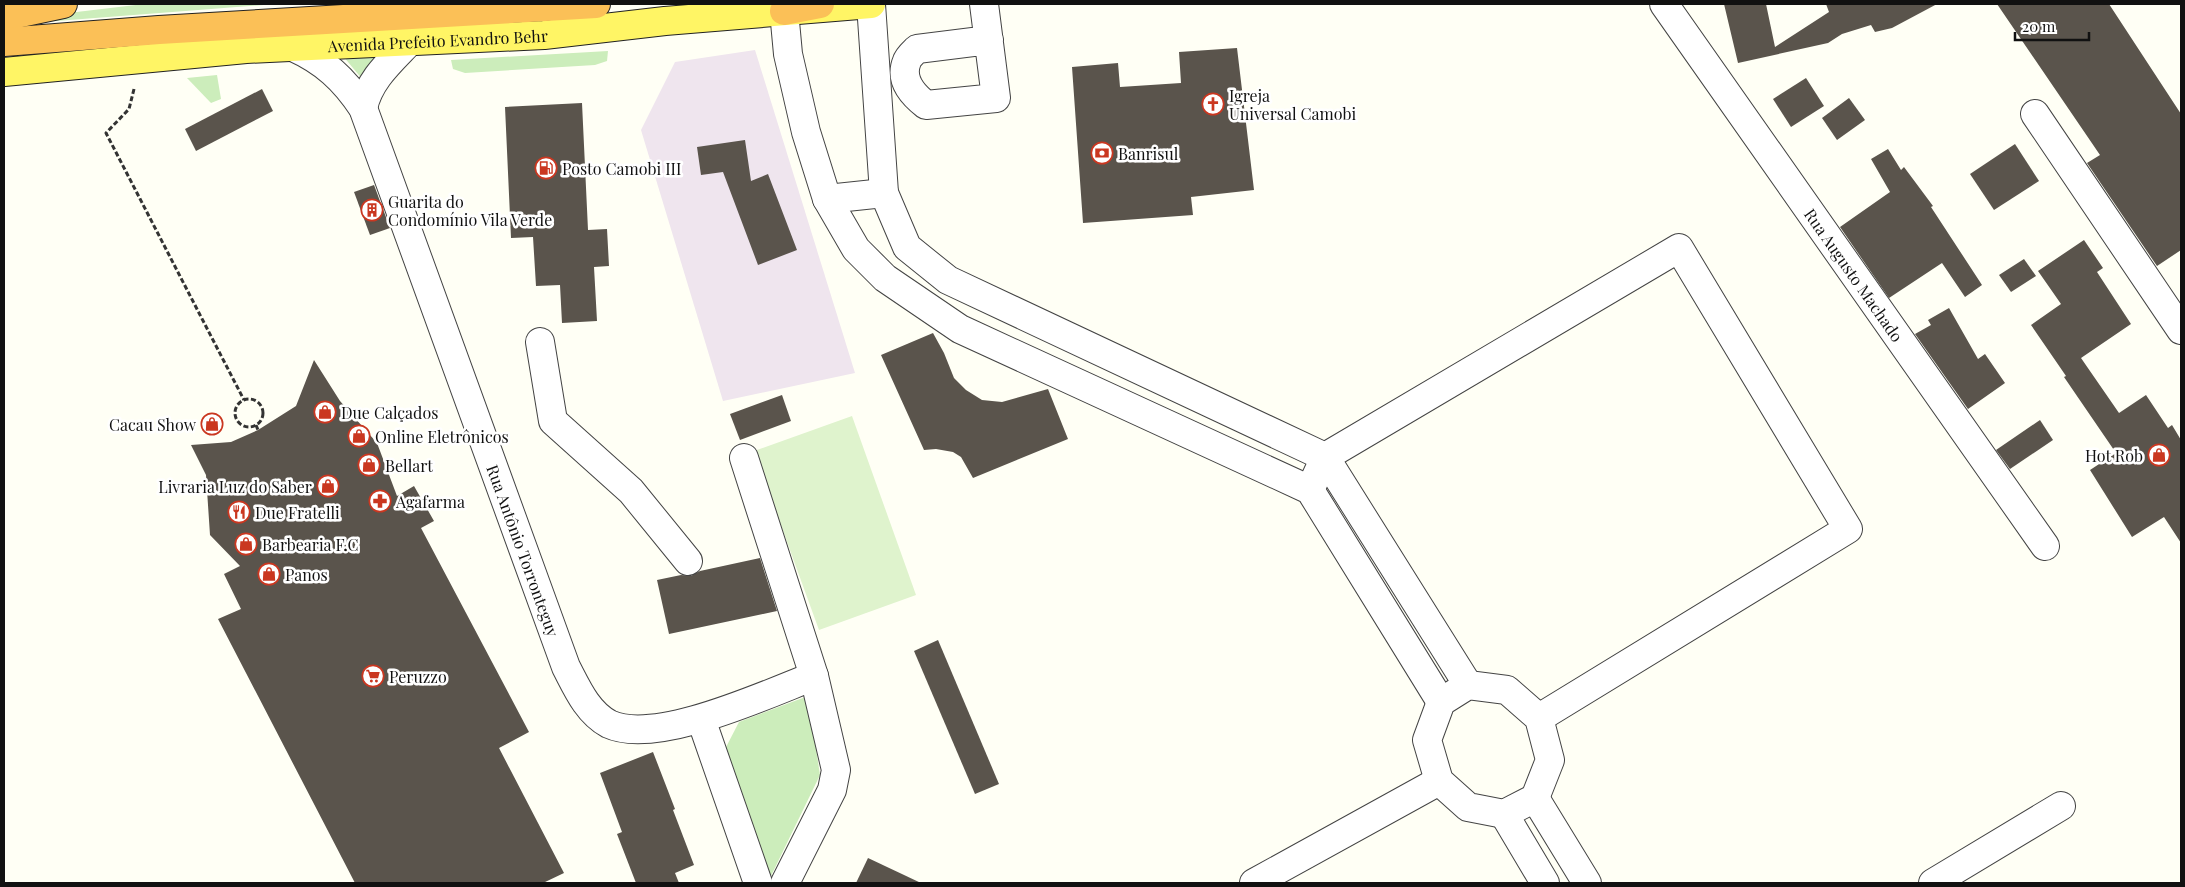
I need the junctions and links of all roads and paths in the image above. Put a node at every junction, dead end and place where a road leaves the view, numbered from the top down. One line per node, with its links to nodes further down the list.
1 (63, 4): 8 (highway)
2 (596, 4): 10 (highway, Avenida Prefeito Evandro Behr)
3 (820, 4): 7 (highway)
4 (871, 4): 7 (main road, Avenida Prefeito Evandro Behr); 17 (street)
5 (984, 4): 9 (street)
6 (1664, 4): 27 (street, Rua Augusto Machado)
7 (784, 11): 11 (main road, Avenida Prefeito Evandro Behr); 18 (street)
8 (4, 20)
9 (989, 40)
10 (4, 42)
11 (409, 42): 12 (main road, Avenida Prefeito Evandro Behr); 15 (street)
12 (293, 47): 13 (main road, Avenida Prefeito Evandro Behr); 15 (street, Rua Antônio Torronteguy)
13 (4, 72)
14 (134, 89): 21 (path)
15 (363, 108): 32 (street, Rua Antônio Torronteguy)
16 (2035, 114): 19 (street)
17 (884, 192): 18 (street); 24 (street)
18 (827, 199): 26 (street)
19 (2181, 330)
20 (540, 342): 28 (street)
21 (244, 400): 22 (path); 22 (path)
22 (256, 425): 23 (path)
23 (258, 430)
24 (1325, 457): 26 (street); 30 (street); 33 (street)
25 (744, 458): 29 (street)
26 (1310, 490): 31 (street)
27 (2045, 546)
28 (688, 561)
29 (814, 676): 32 (street, Rua Antônio Torronteguy); 39 (street)
30 (1468, 685): 31 (street); 33 (street)
31 (1441, 702): 34 (street)
32 (701, 718): 38 (street)
33 (1539, 718): 35 (street)
34 (1439, 781): 37 (street); 40 (street)
35 (1535, 798): 37 (street); 42 (street)
36 (2062, 806): 43 (street)
37 (1504, 814): 41 (street)
38 (758, 883)
39 (785, 883)
40 (1254, 883)
41 (1546, 883)
42 (1588, 883)
43 (1933, 883)

